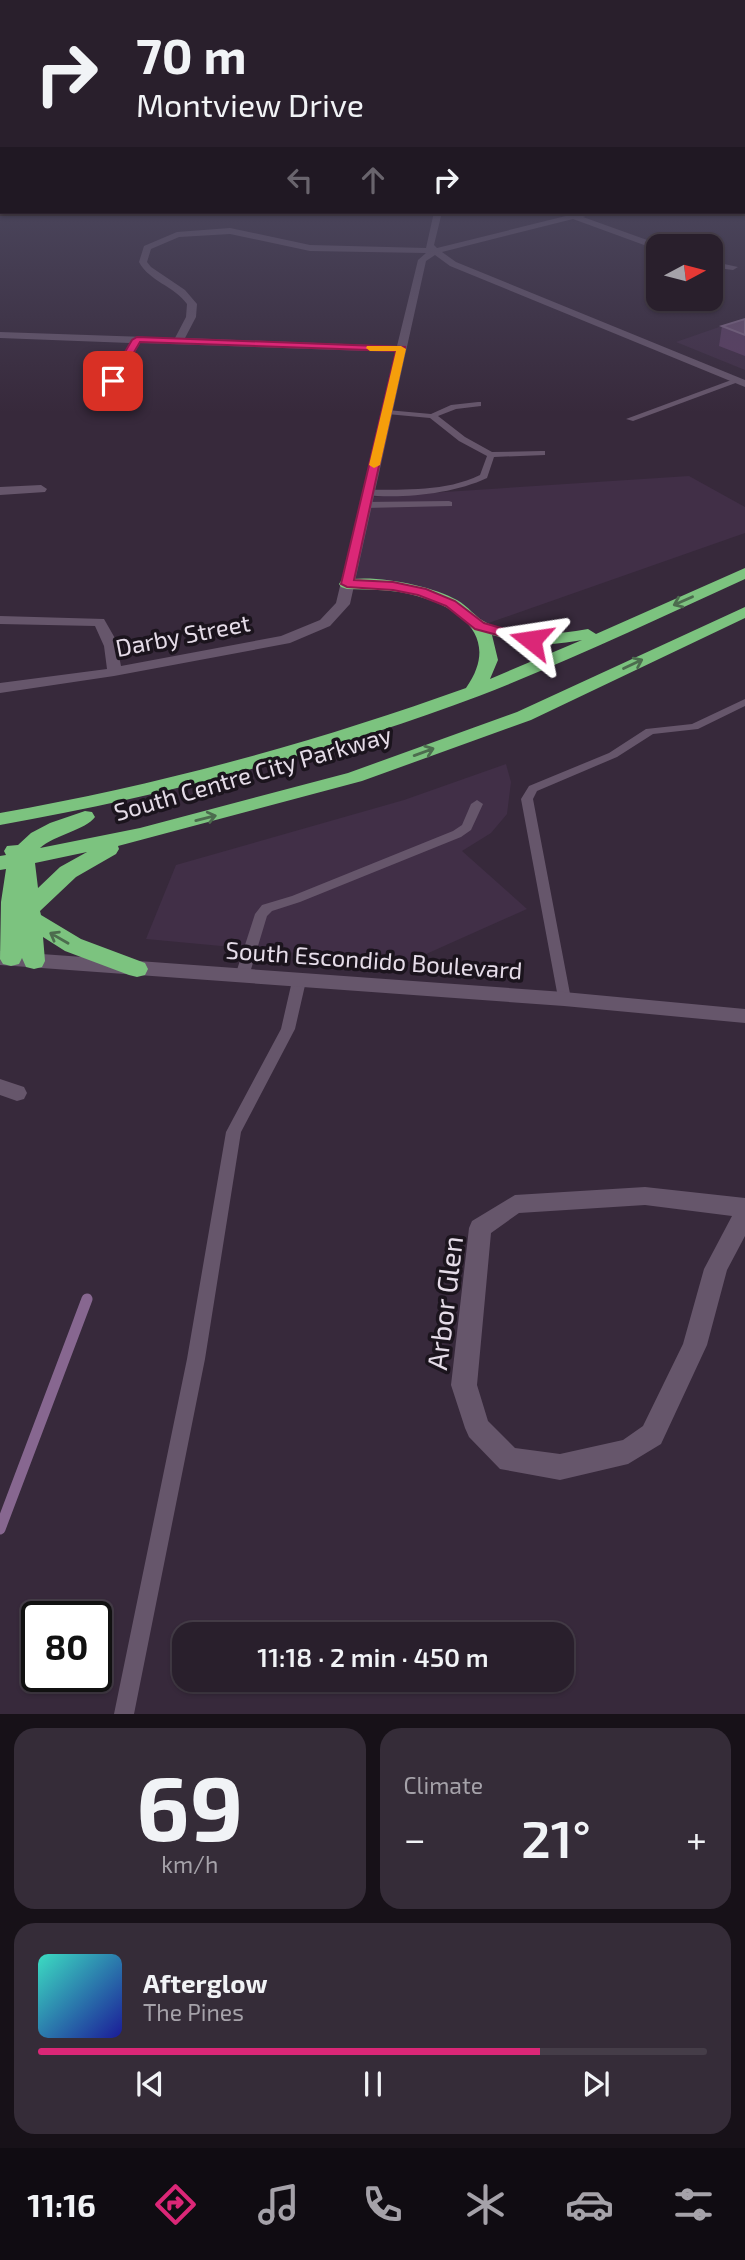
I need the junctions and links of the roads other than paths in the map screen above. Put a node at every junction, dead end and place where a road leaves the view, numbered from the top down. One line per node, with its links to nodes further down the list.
1 (146, 253): 8 (street)
2 (432, 253): 9 (street, Darby Street)
3 (438, 253): 10 (street)
4 (723, 266): 5 (street)
5 (733, 267)
6 (0, 335): 7 (street)
7 (137, 340): 8 (street); 11 (street)
8 (178, 341): 9 (street)
9 (401, 349): 13 (street, Darby Street)
10 (741, 383): 15 (lane)
11 (115, 403)
12 (478, 404): 14 (lane)
13 (387, 412): 14 (lane); 20 (street, Darby Street)
14 (432, 416): 17 (lane)
15 (630, 419)
16 (542, 453): 17 (lane)
17 (491, 454): 20 (lane)
18 (41, 489): 19 (street)
19 (0, 491)
20 (368, 493): 22 (street, Darby Street)
21 (449, 504): 22 (lane)
22 (365, 505): 24 (street, Darby Street)
23 (745, 573): 28 (highway, South Centre City Parkway, one-way to 28)
24 (347, 584): 27 (highway); 29 (street, Darby Street)
25 (745, 612): 36 (highway, South Centre City Parkway, one-way to 25)
26 (0, 620): 29 (street)
27 (480, 626): 28 (highway); 31 (highway)
28 (625, 627): 31 (highway, South Centre City Parkway)
29 (114, 672): 30 (street, Darby Street)
30 (0, 688)
31 (472, 692): 33 (highway, South Centre City Parkway)
32 (745, 702): 45 (lane)
33 (170, 785): 35 (highway, South Centre City Parkway); 37 (highway)
34 (477, 804): 43 (lane)
35 (0, 818)
36 (140, 835): 37 (highway, South Centre City Parkway); 39 (highway)
37 (7, 856): 38 (highway); 39 (highway)
38 (3, 912): 40 (highway)
39 (30, 914): 41 (highway); 42 (highway, one-way to 39)
40 (5, 958): 41 (street, South Escondido Boulevard)
41 (34, 961): 42 (street, South Escondido Boulevard)
42 (137, 970): 43 (street, South Escondido Boulevard)
43 (242, 976): 44 (street, South Escondido Boulevard)
44 (299, 981): 45 (street, South Escondido Boulevard); 48 (lane)
45 (564, 999): 46 (street, South Escondido Boulevard)
46 (745, 1016)
47 (745, 1211): 47 (street, Arbor Glen)
48 (124, 1714)

